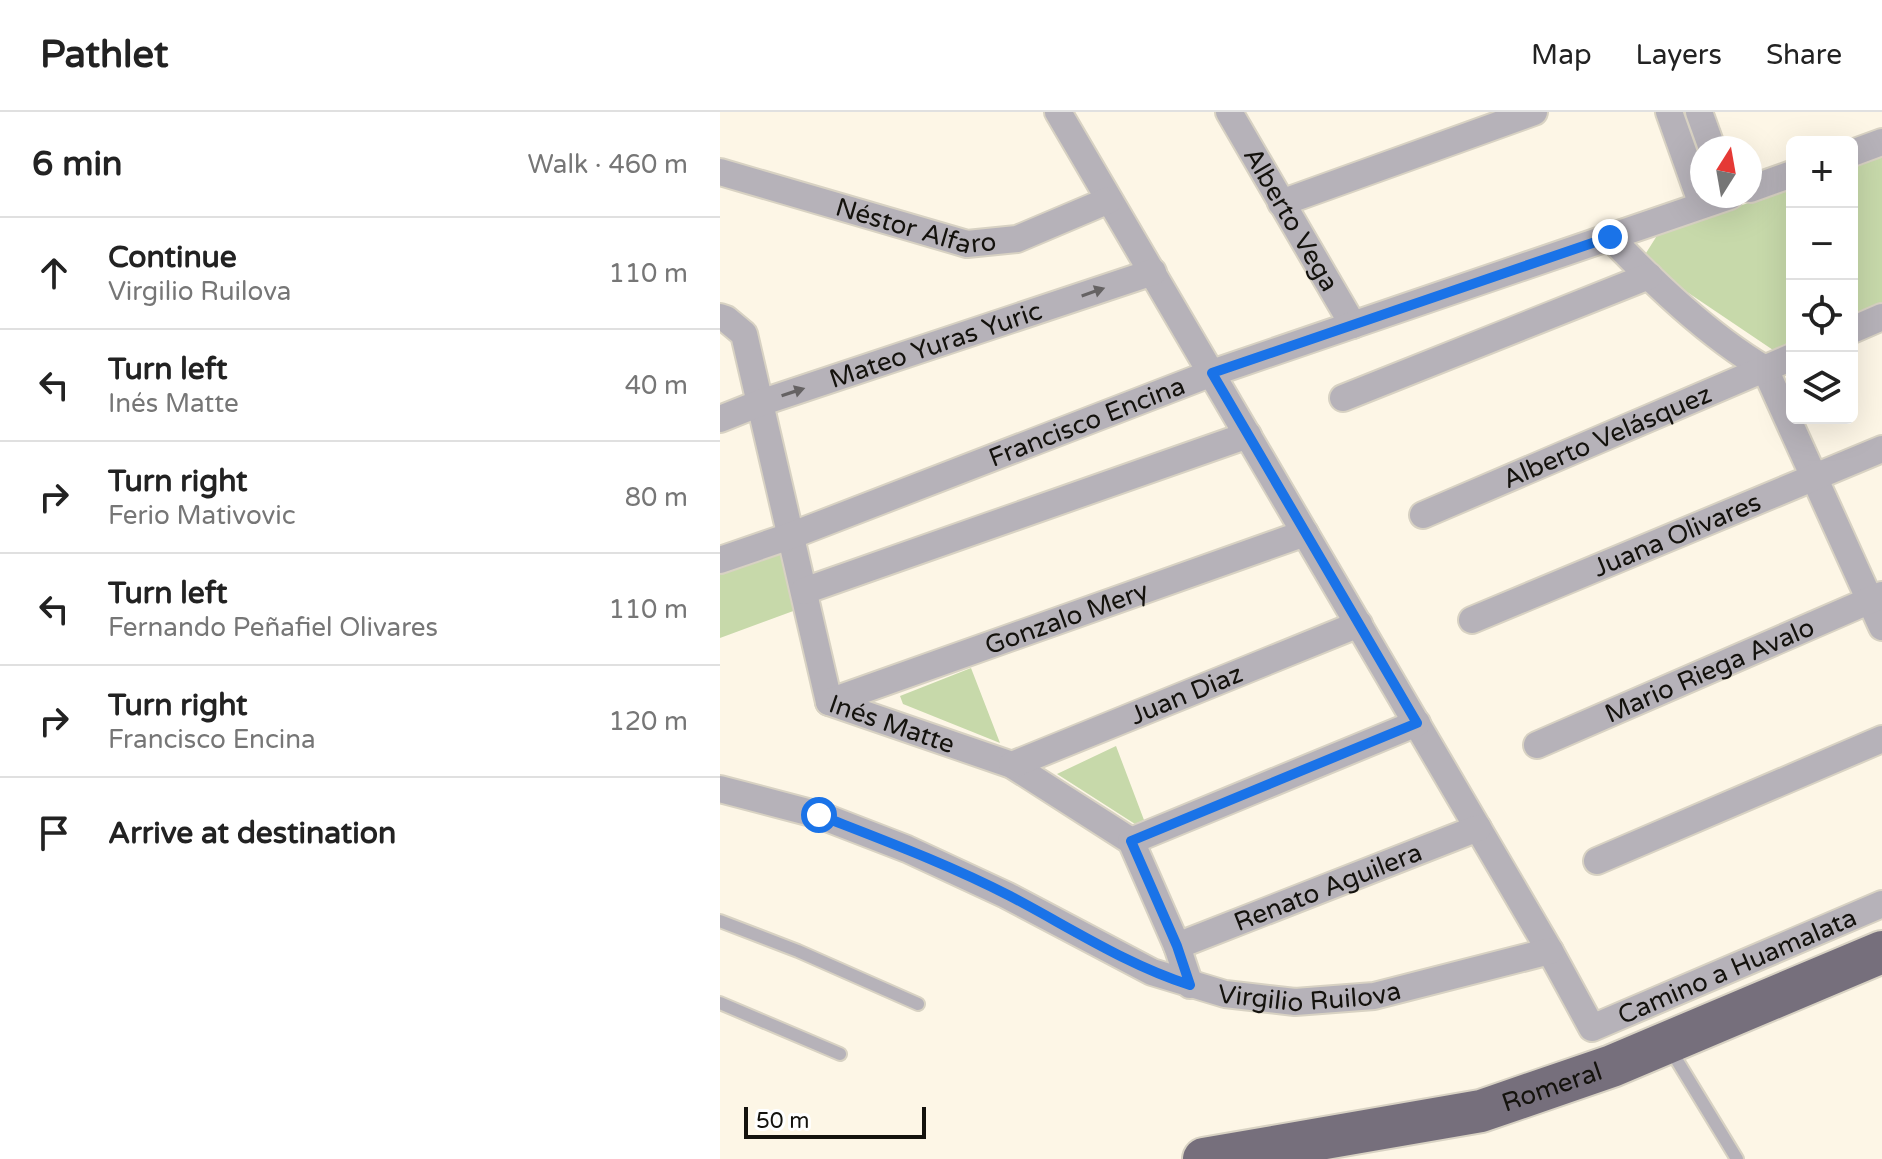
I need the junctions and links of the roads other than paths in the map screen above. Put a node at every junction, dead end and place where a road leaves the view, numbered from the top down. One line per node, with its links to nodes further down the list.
1 (1058, 112): 13 (street)
2 (1229, 112): 14 (street, Alberto Vega)
3 (1534, 112): 14 (street)
4 (1669, 112): 9 (street)
5 (1699, 112): 6 (street)
6 (1708, 136)
7 (1882, 142): 8 (street)
8 (1858, 151)
9 (1690, 171)
10 (720, 172): 13 (street, Néstor Alfaro)
11 (1786, 176): 12 (street)
12 (1762, 185)
13 (1109, 200): 17 (street)
14 (1281, 203): 21 (street, Alberto Vega)
15 (1693, 208): 16 (street, Francisco Encina)
16 (1610, 237): 18 (street); 21 (street, Francisco Encina)
17 (1153, 272): 25 (street); 27 (street, Mateo Yuras Yuric, one-way to 17)
18 (1649, 276): 24 (street); 26 (street)
19 (720, 317): 27 (street, Inés Matte)
20 (1882, 317): 22 (street)
21 (1353, 325): 25 (street, Francisco Encina)
22 (1858, 327)
23 (1786, 360): 24 (street, Alberto Velásquez)
24 (1765, 369): 31 (street); 32 (street, Alberto Velásquez)
25 (1212, 373): 29 (street); 34 (street, Francisco Encina)
26 (1343, 398)
27 (760, 403): 28 (street, Mateo Yuras Yuric); 34 (street, Inés Matte)
28 (720, 419)
29 (1248, 435): 33 (street); 36 (street)
30 (1882, 449): 31 (street, Juana Olivares)
31 (1814, 478): 37 (street); 38 (street, Juana Olivares)
32 (1423, 515)
33 (1305, 533): 39 (street); 41 (street, Gonzalo Mery)
34 (790, 536): 35 (street, Francisco Encina); 36 (street, Inés Matte)
35 (720, 560)
36 (804, 591): 41 (street, Inés Matte)
37 (1876, 598): 40 (street); 44 (street, Mario Riega Avalo)
38 (1472, 620)
39 (1359, 624): 42 (street); 45 (street, Juan Diaz)
40 (1882, 627)
41 (829, 702): 45 (street, Inés Matte)
42 (1417, 723): 47 (street); 48 (street)
43 (1882, 739): 49 (street)
44 (1537, 745)
45 (1012, 765): 48 (street, Inés Matte)
46 (720, 789): 55 (street, Virgilio Ruilova)
47 (1478, 828): 52 (street, Renato Aguilera); 53 (street)
48 (1131, 841): 52 (street)
49 (1597, 861)
50 (1882, 904): 53 (street, Camino a Huamalata)
51 (720, 921): 57 (lane)
52 (1177, 946): 55 (street)
53 (1550, 951): 55 (street, Virgilio Ruilova)
54 (1882, 952): 58 (highway, Romeral)
55 (1190, 985)
56 (720, 1003): 59 (lane)
57 (918, 1004)
58 (1667, 1043): 60 (highway, Romeral); 61 (lane)
59 (840, 1054)
60 (1204, 1159)
61 (1737, 1159)

